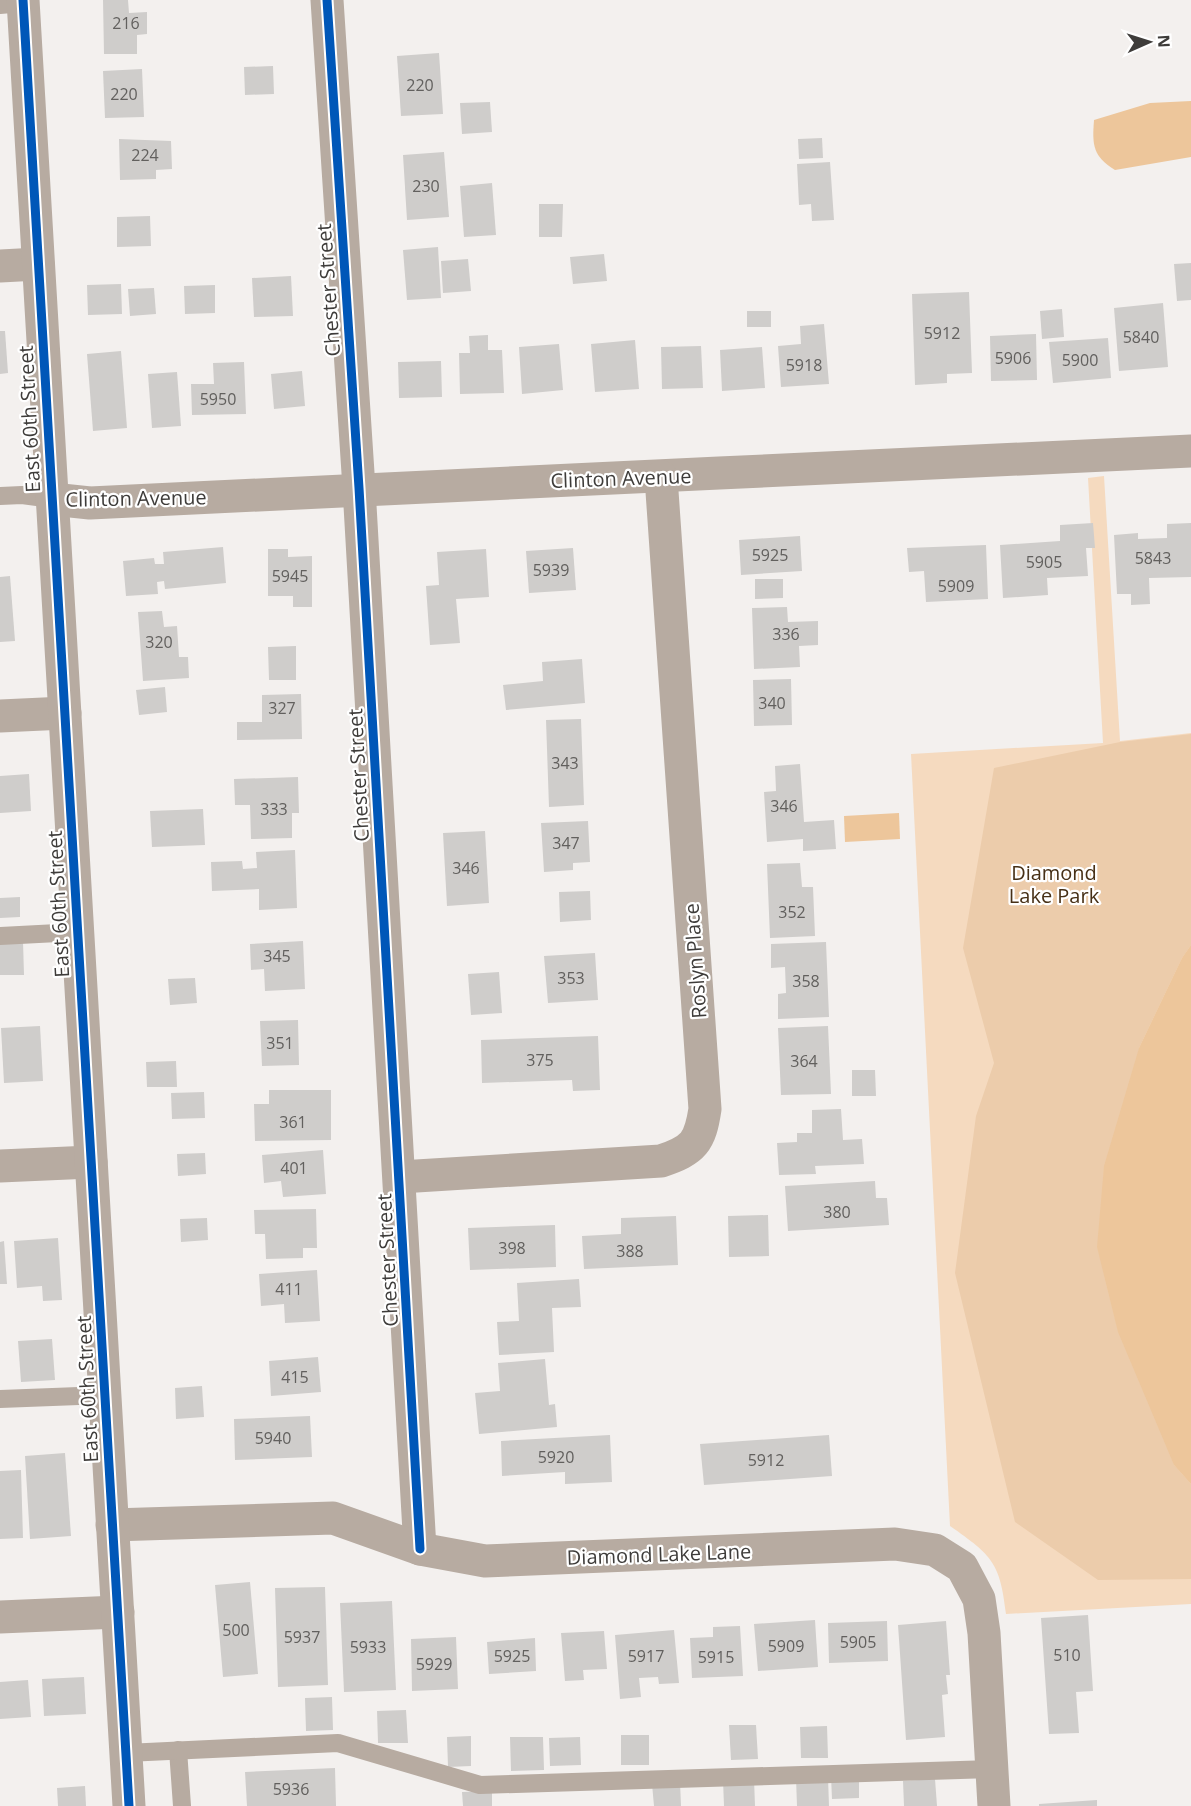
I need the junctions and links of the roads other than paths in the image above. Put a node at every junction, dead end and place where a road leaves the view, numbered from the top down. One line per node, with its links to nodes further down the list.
1 (327, 0): 7 (street, Chester Street)
2 (15, 3): 3 (street, East 60th Street)
3 (38, 264): 4 (street); 9 (street, East 60th Street)
4 (0, 266)
5 (1191, 451): 6 (street, Clinton Avenue)
6 (661, 477): 7 (street, Clinton Avenue); 16 (street, Roslyn Place)
7 (359, 488): 9 (street, Clinton Avenue); 16 (street, Chester Street)
8 (0, 496): 9 (lane)
9 (52, 500): 10 (street, East 60th Street)
10 (64, 713): 11 (street); 12 (street, East 60th Street)
11 (0, 716)
12 (78, 932): 13 (lane); 14 (street, East 60th Street)
13 (0, 936)
14 (92, 1162): 15 (street); 17 (street, East 60th Street)
15 (0, 1166)
16 (400, 1177): 20 (street, Chester Street)
17 (105, 1395): 18 (lane); 19 (street, East 60th Street)
18 (0, 1399)
19 (112, 1525): 20 (street, Diamond Lake Lane); 21 (street, East 60th Street)
20 (420, 1549): 25 (street, Diamond Lake Lane)
21 (118, 1612): 22 (street); 24 (street, East 60th Street)
22 (0, 1617)
23 (178, 1750): 24 (lane); 25 (lane); 27 (lane)
24 (126, 1753): 26 (street, East 60th Street)
25 (992, 1769): 28 (street, Diamond Lake Lane)
26 (129, 1806)
27 (182, 1806)
28 (994, 1806)

